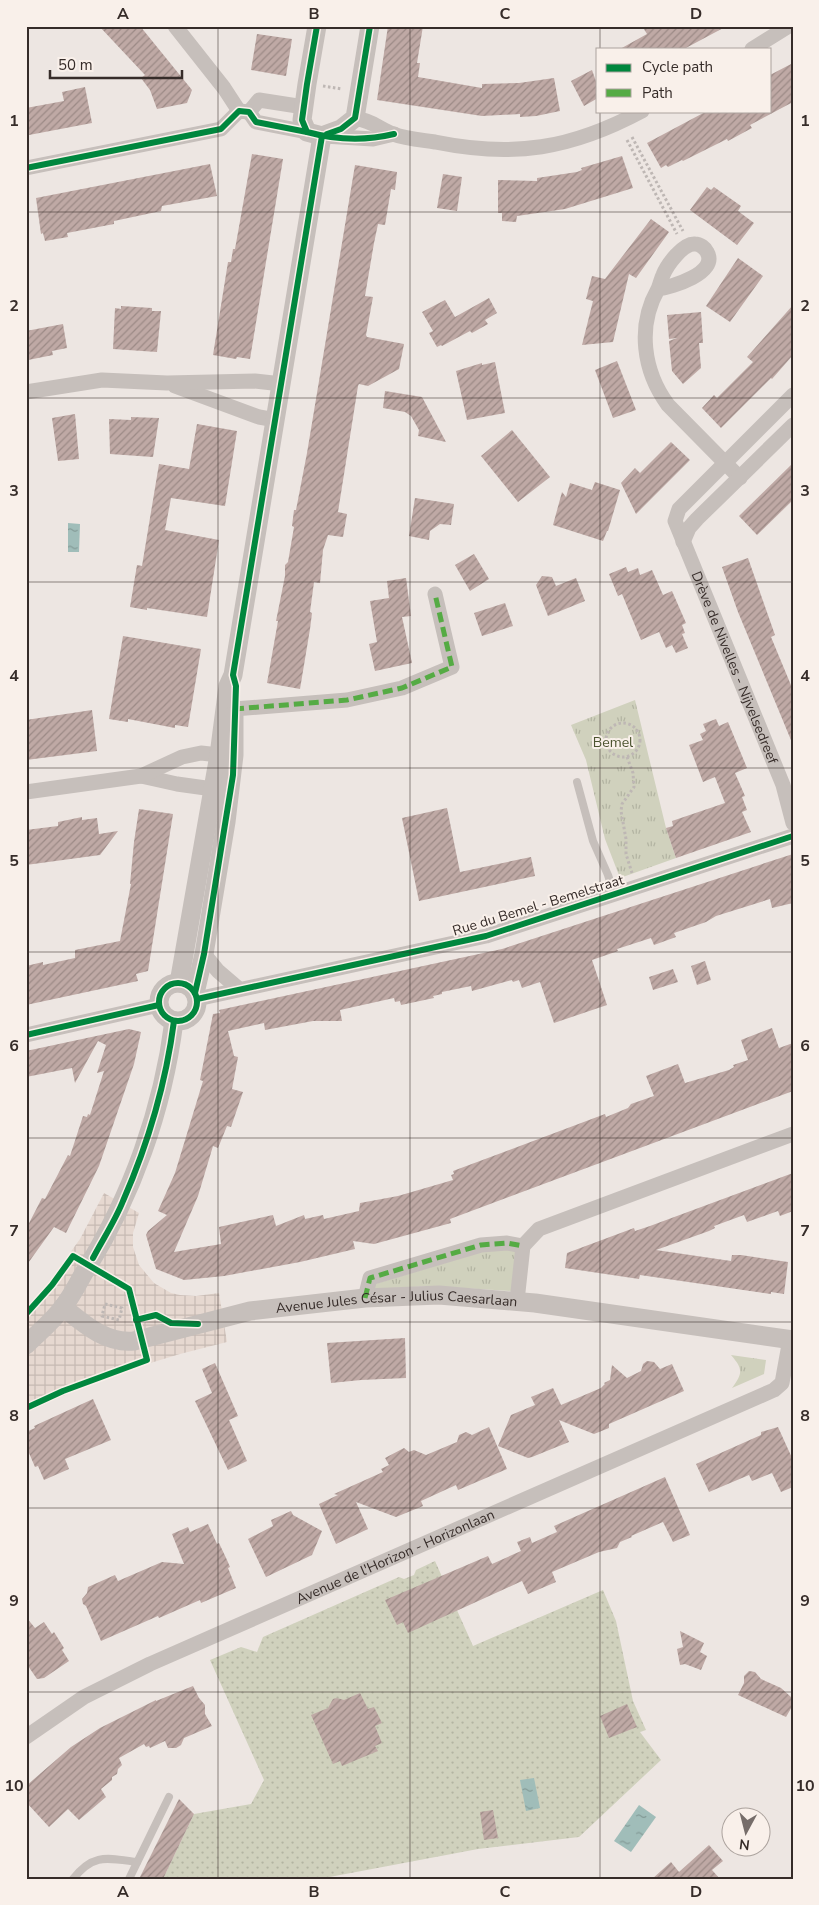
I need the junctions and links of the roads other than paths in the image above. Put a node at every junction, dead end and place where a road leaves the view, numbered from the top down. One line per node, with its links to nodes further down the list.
1 (176, 26): 7 (street)
2 (317, 26): 6 (street)
3 (370, 26): 9 (street)
4 (789, 26): 5 (street)
5 (754, 48)
6 (304, 107): 7 (street); 10 (street)
7 (244, 111): 10 (street); 12 (street)
8 (640, 112): 11 (street)
9 (355, 118): 10 (street); 11 (street)
10 (315, 134): 11 (street); 15 (street)
11 (394, 134)
12 (26, 168)
13 (658, 289): 20 (street)
14 (167, 383): 15 (street); 16 (street); 18 (street)
15 (282, 384): 18 (street)
16 (26, 392)
17 (793, 395): 20 (street, Drève de Nivelles - Nijvelsedreef)
18 (276, 420): 24 (street)
19 (793, 425): 21 (street)
20 (724, 462): 21 (street); 22 (street, Drève de Nivelles - Nijvelsedreef)
21 (740, 478): 22 (street)
22 (683, 542): 30 (street, Drève de Nivelles - Nijvelsedreef)
23 (435, 594): 25 (street)
24 (233, 675): 25 (street); 26 (street)
25 (234, 710): 27 (street)
26 (219, 756): 27 (street); 28 (street); 31 (street)
27 (232, 775): 31 (street); 36 (street)
28 (141, 776): 31 (street); 32 (street)
29 (577, 782): 35 (lane)
30 (788, 783): 33 (street, Drève de Nivelles - Nijvelsedreef)
31 (213, 789): 37 (street)
32 (26, 792)
33 (793, 824)
34 (793, 836): 35 (street, Rue du Bemel - Bemelstraat)
35 (614, 894): 38 (street, Rue du Bemel - Bemelstraat)
36 (204, 954): 38 (street); 39 (street)
37 (179, 983): 39 (street); 40 (street)
38 (239, 989): 39 (street, Rue du Bemel - Bemelstraat)
39 (196, 996): 41 (street)
40 (159, 1006): 41 (street); 42 (street)
41 (174, 1021): 47 (street)
42 (26, 1035)
43 (793, 1134): 44 (street)
44 (523, 1246): 45 (street); 46 (street)
45 (365, 1298): 46 (street, Avenue Jules César - Julius Caesarlaan); 47 (street, Avenue Jules César - Julius Caesarlaan)
46 (517, 1301): 48 (street, Avenue Jules César - Julius Caesarlaan)
47 (63, 1307): 49 (street)
48 (791, 1340): 51 (street)
49 (26, 1346)
50 (793, 1386): 51 (street, Avenue de l'Horizon - Horizonlaan)
51 (774, 1390): 52 (street, Avenue de l'Horizon - Horizonlaan)
52 (26, 1737)
53 (169, 1797): 54 (lane)
54 (137, 1862): 55 (lane); 56 (lane)
55 (73, 1879)
56 (129, 1879)

